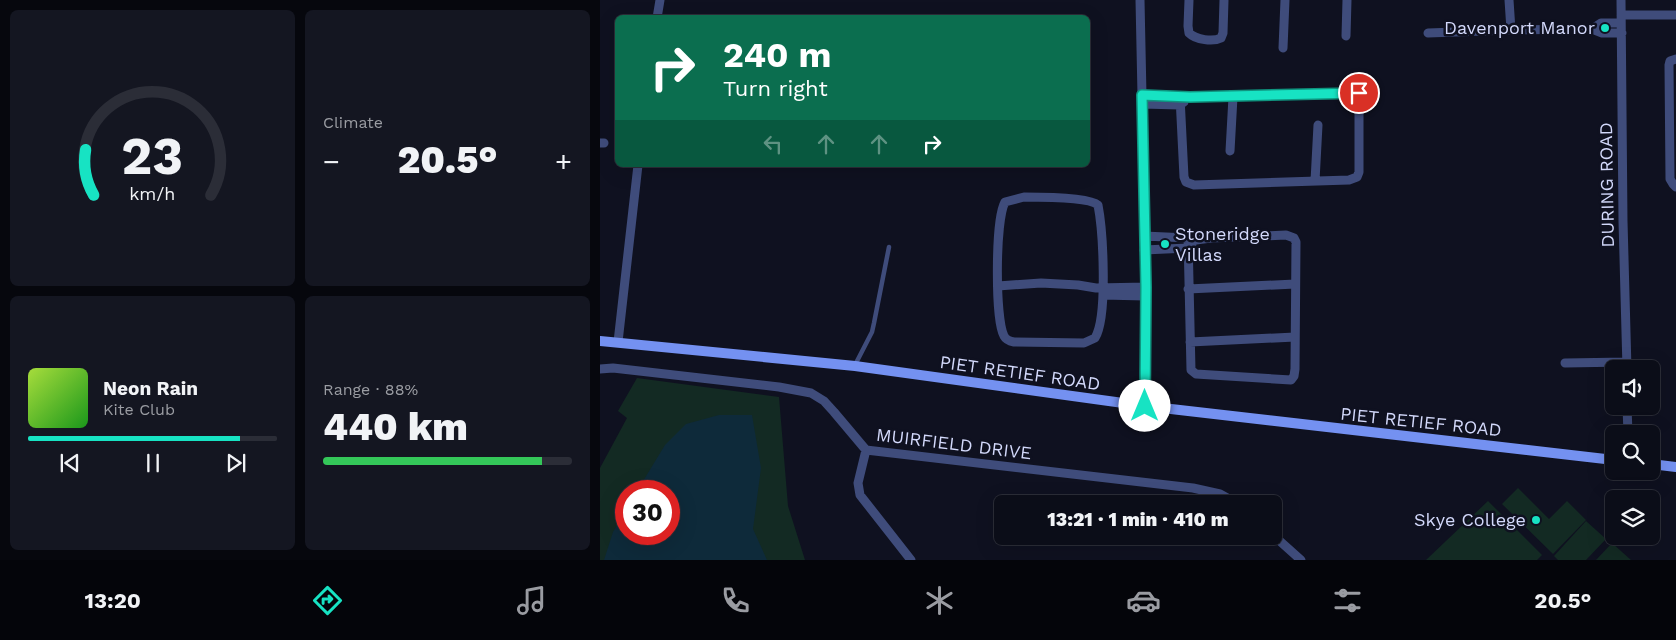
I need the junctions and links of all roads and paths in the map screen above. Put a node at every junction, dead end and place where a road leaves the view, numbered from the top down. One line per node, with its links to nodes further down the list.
1 (660, 0): 9 (street)
2 (1140, 0): 20 (street)
3 (1189, 0): 4 (street)
4 (1224, 0)
5 (1285, 0): 15 (street)
6 (1347, 0): 14 (street)
7 (1509, 0): 12 (street)
8 (1621, 0): 11 (street, DURING ROAD)
9 (658, 15)
10 (1676, 15): 11 (street)
11 (1621, 24): 12 (street); 41 (street, DURING ROAD)
12 (1511, 30): 13 (street)
13 (1428, 34)
14 (1346, 36)
15 (1283, 48)
16 (1676, 59): 26 (street)
17 (1375, 92): 18 (street)
18 (1359, 93): 19 (street); 25 (street)
19 (1233, 96): 21 (street); 23 (street)
20 (1142, 100): 21 (street); 27 (street)
21 (1183, 100): 25 (street)
22 (1318, 125): 25 (street)
23 (1230, 151)
24 (638, 167): 39 (street)
25 (1315, 181)
26 (1676, 187)
27 (1144, 236): 28 (street); 31 (street)
28 (1192, 239): 30 (street); 32 (street)
29 (889, 247): 44 (lane)
30 (1188, 248): 31 (street); 34 (street)
31 (1144, 250): 36 (street)
32 (1296, 284): 34 (street); 37 (street)
33 (998, 286): 35 (street); 35 (street); 35 (street)
34 (1188, 289): 40 (street)
35 (1101, 290): 36 (street)
36 (1146, 291): 46 (street)
37 (1295, 337): 40 (street); 40 (street)
38 (600, 341): 39 (street, PIET RETIEF ROAD)
39 (618, 342): 44 (street, PIET RETIEF ROAD)
40 (1190, 342)
41 (1626, 360)
42 (1565, 363): 43 (street)
43 (1605, 365)
44 (855, 366): 46 (street, PIET RETIEF ROAD)
45 (600, 370): 47 (street, MUIRFIELD DRIVE)
46 (1145, 406): 48 (street, PIET RETIEF ROAD)
47 (866, 450): 51 (street, MUIRFIELD DRIVE); 53 (street)
48 (1605, 459)
49 (1660, 465): 50 (street)
50 (1676, 467)
51 (1222, 495)
52 (1282, 543): 54 (street)
53 (911, 560)
54 (1301, 560)

